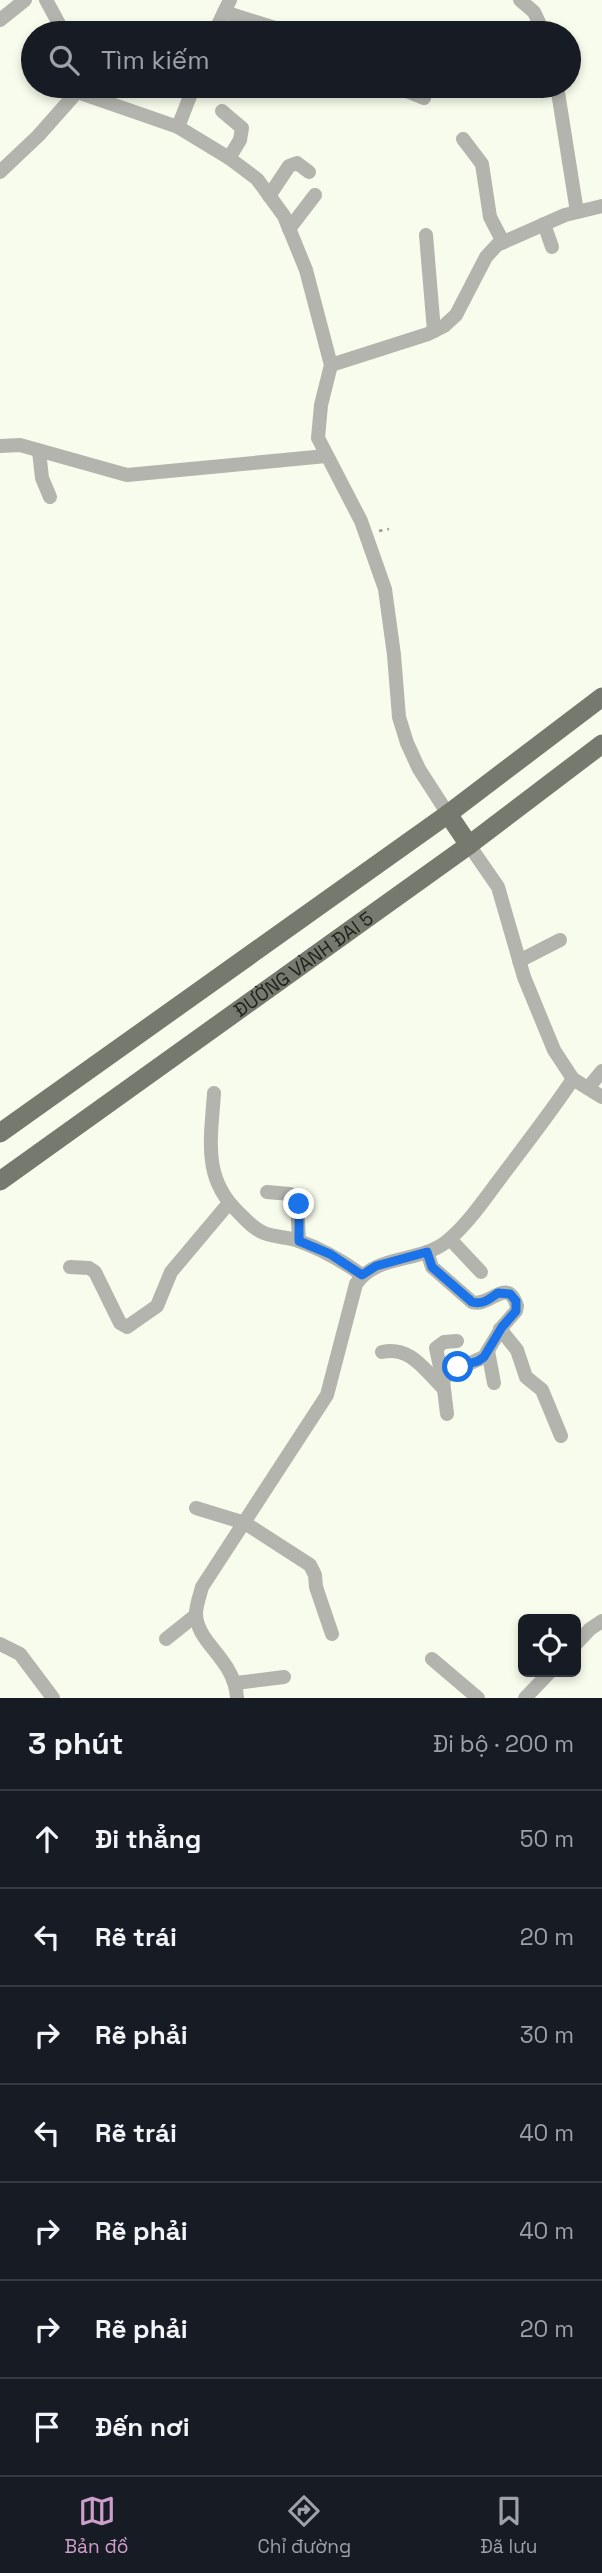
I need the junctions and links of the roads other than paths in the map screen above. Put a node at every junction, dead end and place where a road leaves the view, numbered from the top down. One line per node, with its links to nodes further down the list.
1 (25, 0): 5 (street)
2 (46, 0): 6 (street)
3 (520, 0): 8 (street)
4 (227, 6): 7 (street)
5 (0, 20)
6 (57, 21)
7 (263, 21)
8 (538, 21)
9 (69, 98): 17 (street)
10 (100, 98): 14 (street)
11 (189, 98): 14 (street)
12 (559, 98): 22 (street)
13 (222, 111): 16 (street)
14 (178, 127): 16 (street)
15 (463, 139): 26 (street)
16 (229, 158): 20 (street)
17 (0, 172)
18 (309, 172): 20 (street)
19 (315, 195): 24 (street)
20 (269, 196): 24 (street)
21 (602, 206): 22 (street)
22 (577, 212): 23 (street)
23 (544, 224): 26 (street); 27 (street)
24 (289, 229): 29 (street)
25 (426, 235): 28 (street)
26 (503, 242): 28 (street)
27 (552, 247)
28 (434, 331): 29 (street)
29 (331, 365): 32 (street)
30 (0, 446): 31 (street)
31 (39, 451): 32 (street); 33 (street)
32 (326, 456): 36 (street)
33 (50, 497)
34 (602, 697): 36 (main road, ĐƯỜNG VÀNH ĐAI 5)
35 (602, 744): 37 (main road, ĐƯỜNG VÀNH ĐAI 5)
36 (449, 814): 37 (main road); 44 (main road, ĐƯỜNG VÀNH ĐAI 5)
37 (469, 845): 39 (street); 45 (main road, ĐƯỜNG VÀNH ĐAI 5)
38 (560, 940): 39 (street)
39 (519, 961): 41 (street)
40 (602, 1071): 42 (street)
41 (573, 1079): 42 (street); 48 (street)
42 (597, 1092)
43 (214, 1093): 47 (street)
44 (0, 1133)
45 (0, 1181)
46 (267, 1192): 49 (street)
47 (229, 1203): 49 (street); 51 (street)
48 (450, 1239): 50 (street); 52 (street)
49 (299, 1241): 53 (street)
50 (427, 1252): 53 (street); 54 (street)
51 (70, 1267)
52 (481, 1272)
53 (362, 1275): 63 (street)
54 (500, 1329): 56 (street); 61 (street)
55 (457, 1341): 59 (street)
56 (488, 1351): 58 (street); 59 (street)
57 (382, 1352): 59 (street)
58 (494, 1382)
59 (443, 1384): 60 (street)
60 (447, 1414)
61 (561, 1436)
62 (196, 1508): 63 (street)
63 (244, 1523): 64 (street); 66 (street)
64 (196, 1615): 67 (street); 73 (street)
65 (602, 1621): 68 (street)
66 (332, 1634)
67 (166, 1639)
68 (581, 1639)
69 (0, 1644): 74 (street)
70 (432, 1659): 76 (street)
71 (284, 1677): 73 (street)
72 (545, 1677): 77 (street)
73 (236, 1683): 75 (street)
74 (53, 1698)
75 (237, 1698)
76 (478, 1698)
77 (525, 1698)

